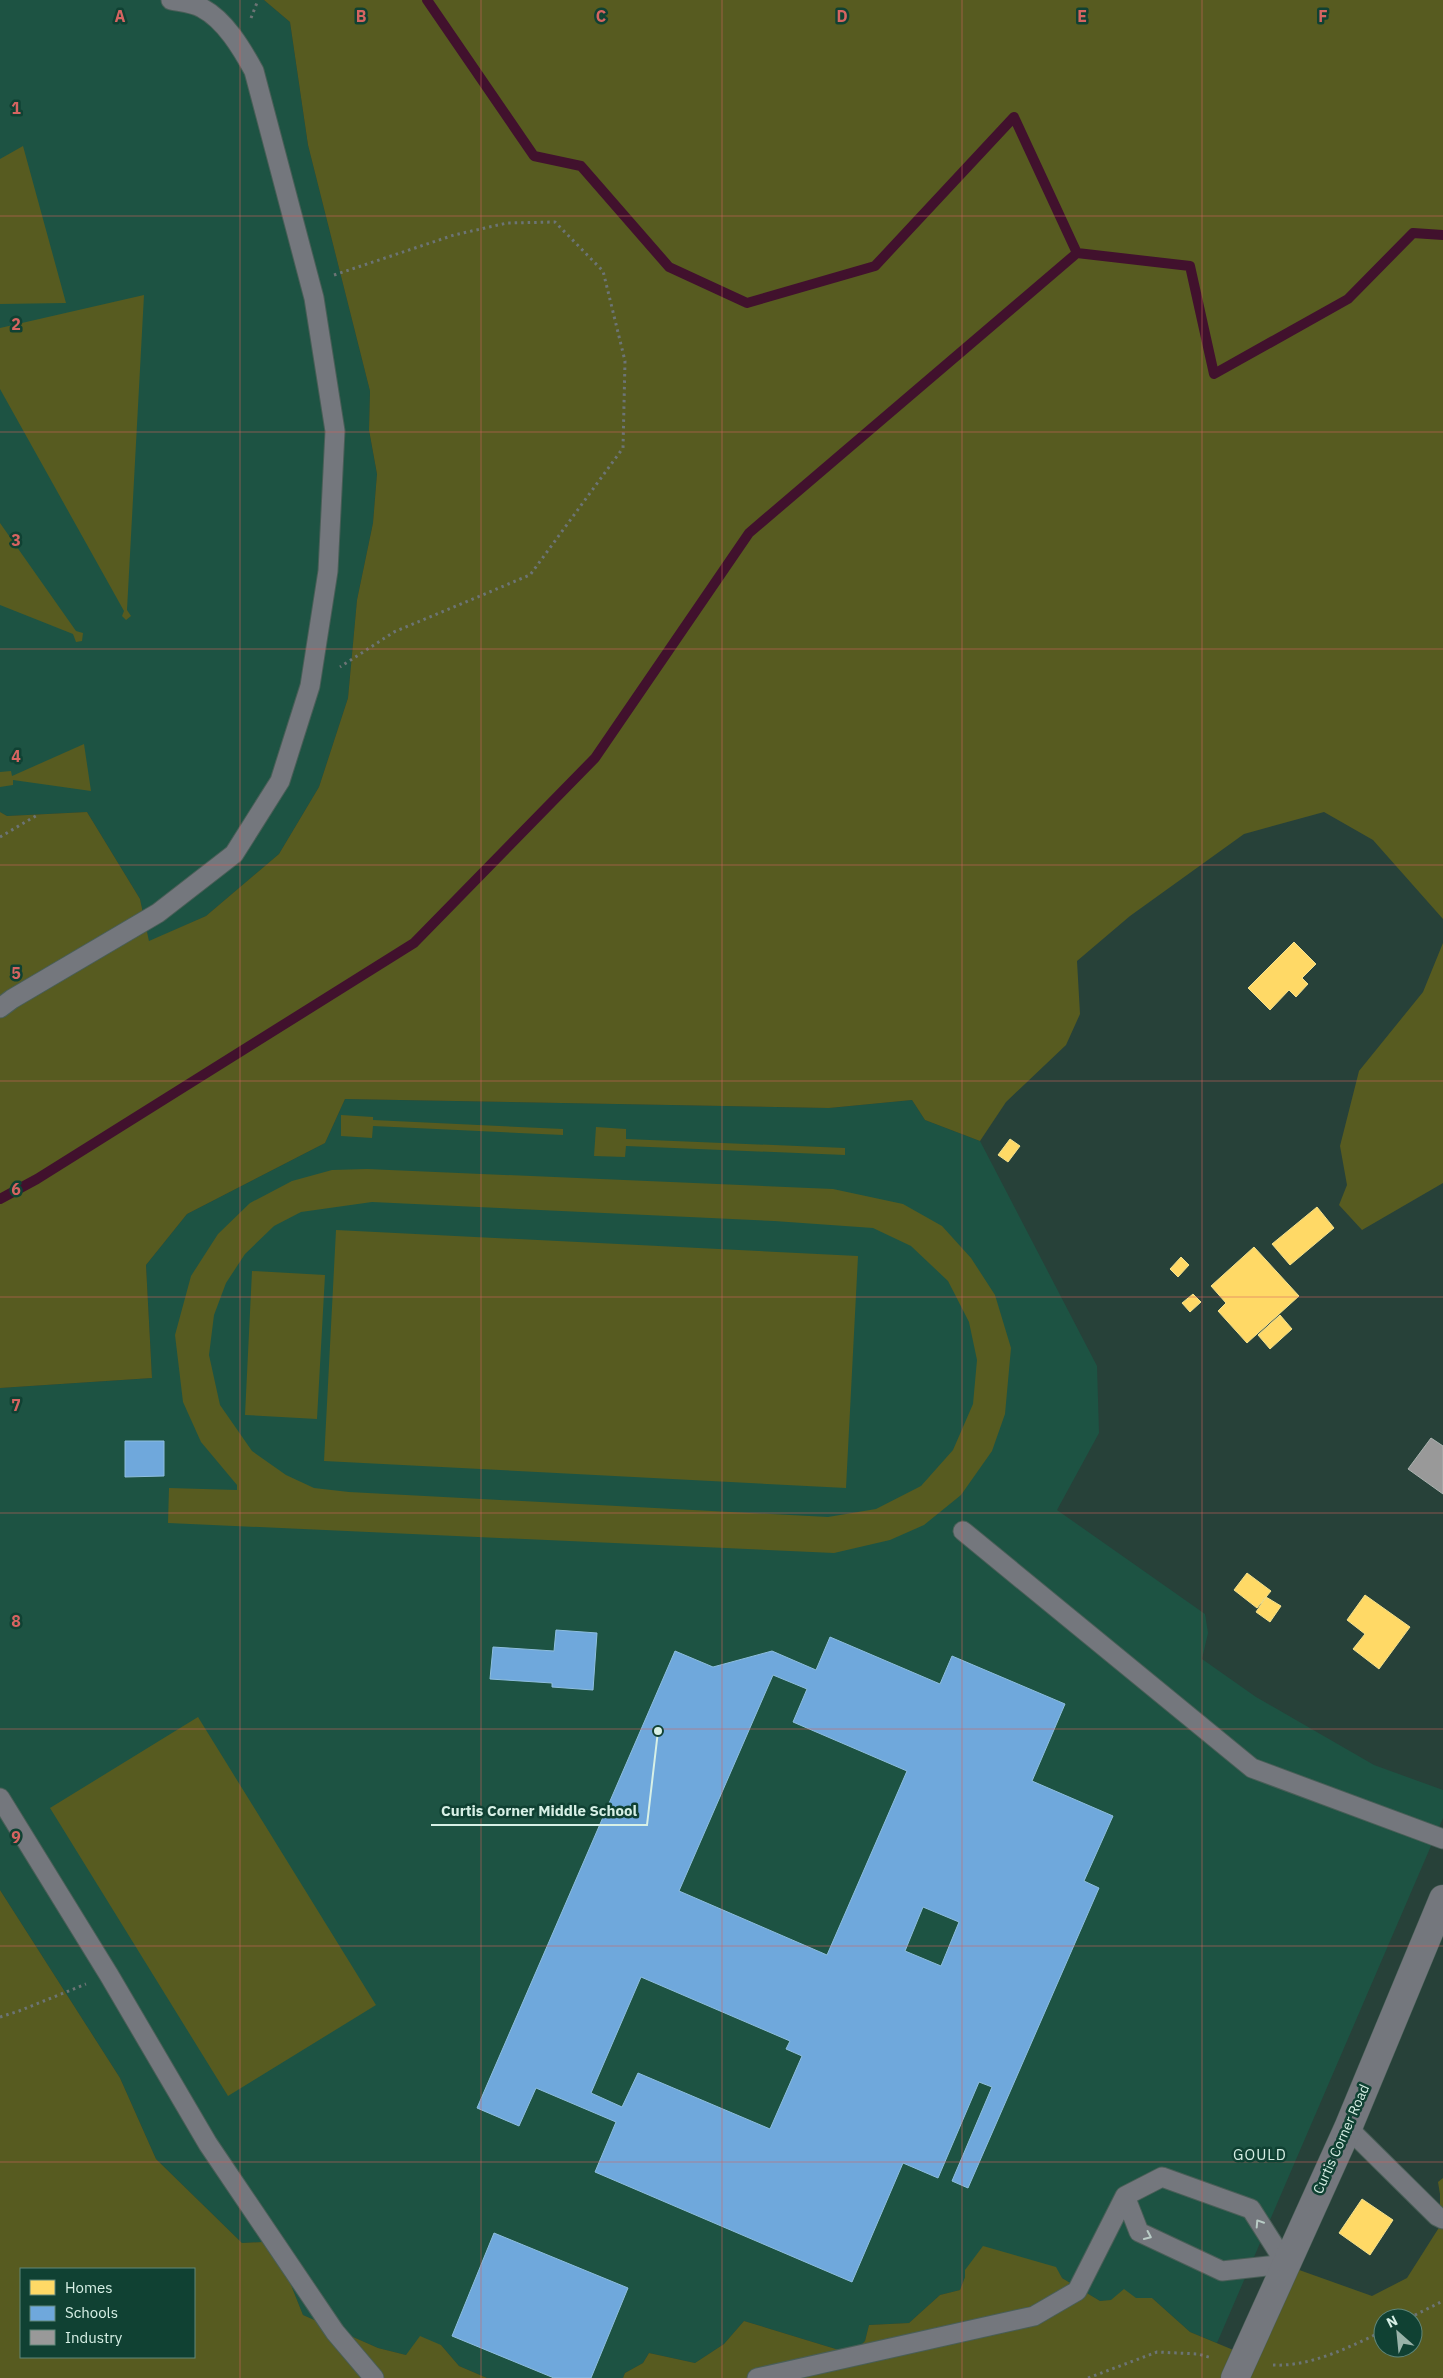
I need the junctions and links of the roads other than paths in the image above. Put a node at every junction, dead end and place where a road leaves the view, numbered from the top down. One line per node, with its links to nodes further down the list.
1 (171, 0): 2 (lane)
2 (0, 1008)
3 (963, 1531): 5 (lane)
4 (0, 1798): 11 (lane)
5 (1443, 1838)
6 (1443, 1899): 7 (street, Curtis Corner Road)
7 (1348, 2128): 9 (lane); 10 (street, Curtis Corner Road)
8 (1125, 2196): 10 (lane, one-way to 10); 10 (lane, one-way to 8); 12 (lane)
9 (1443, 2219)
10 (1286, 2264): 13 (street, Curtis Corner Road)
11 (374, 2378)
12 (757, 2378)
13 (1235, 2378)

